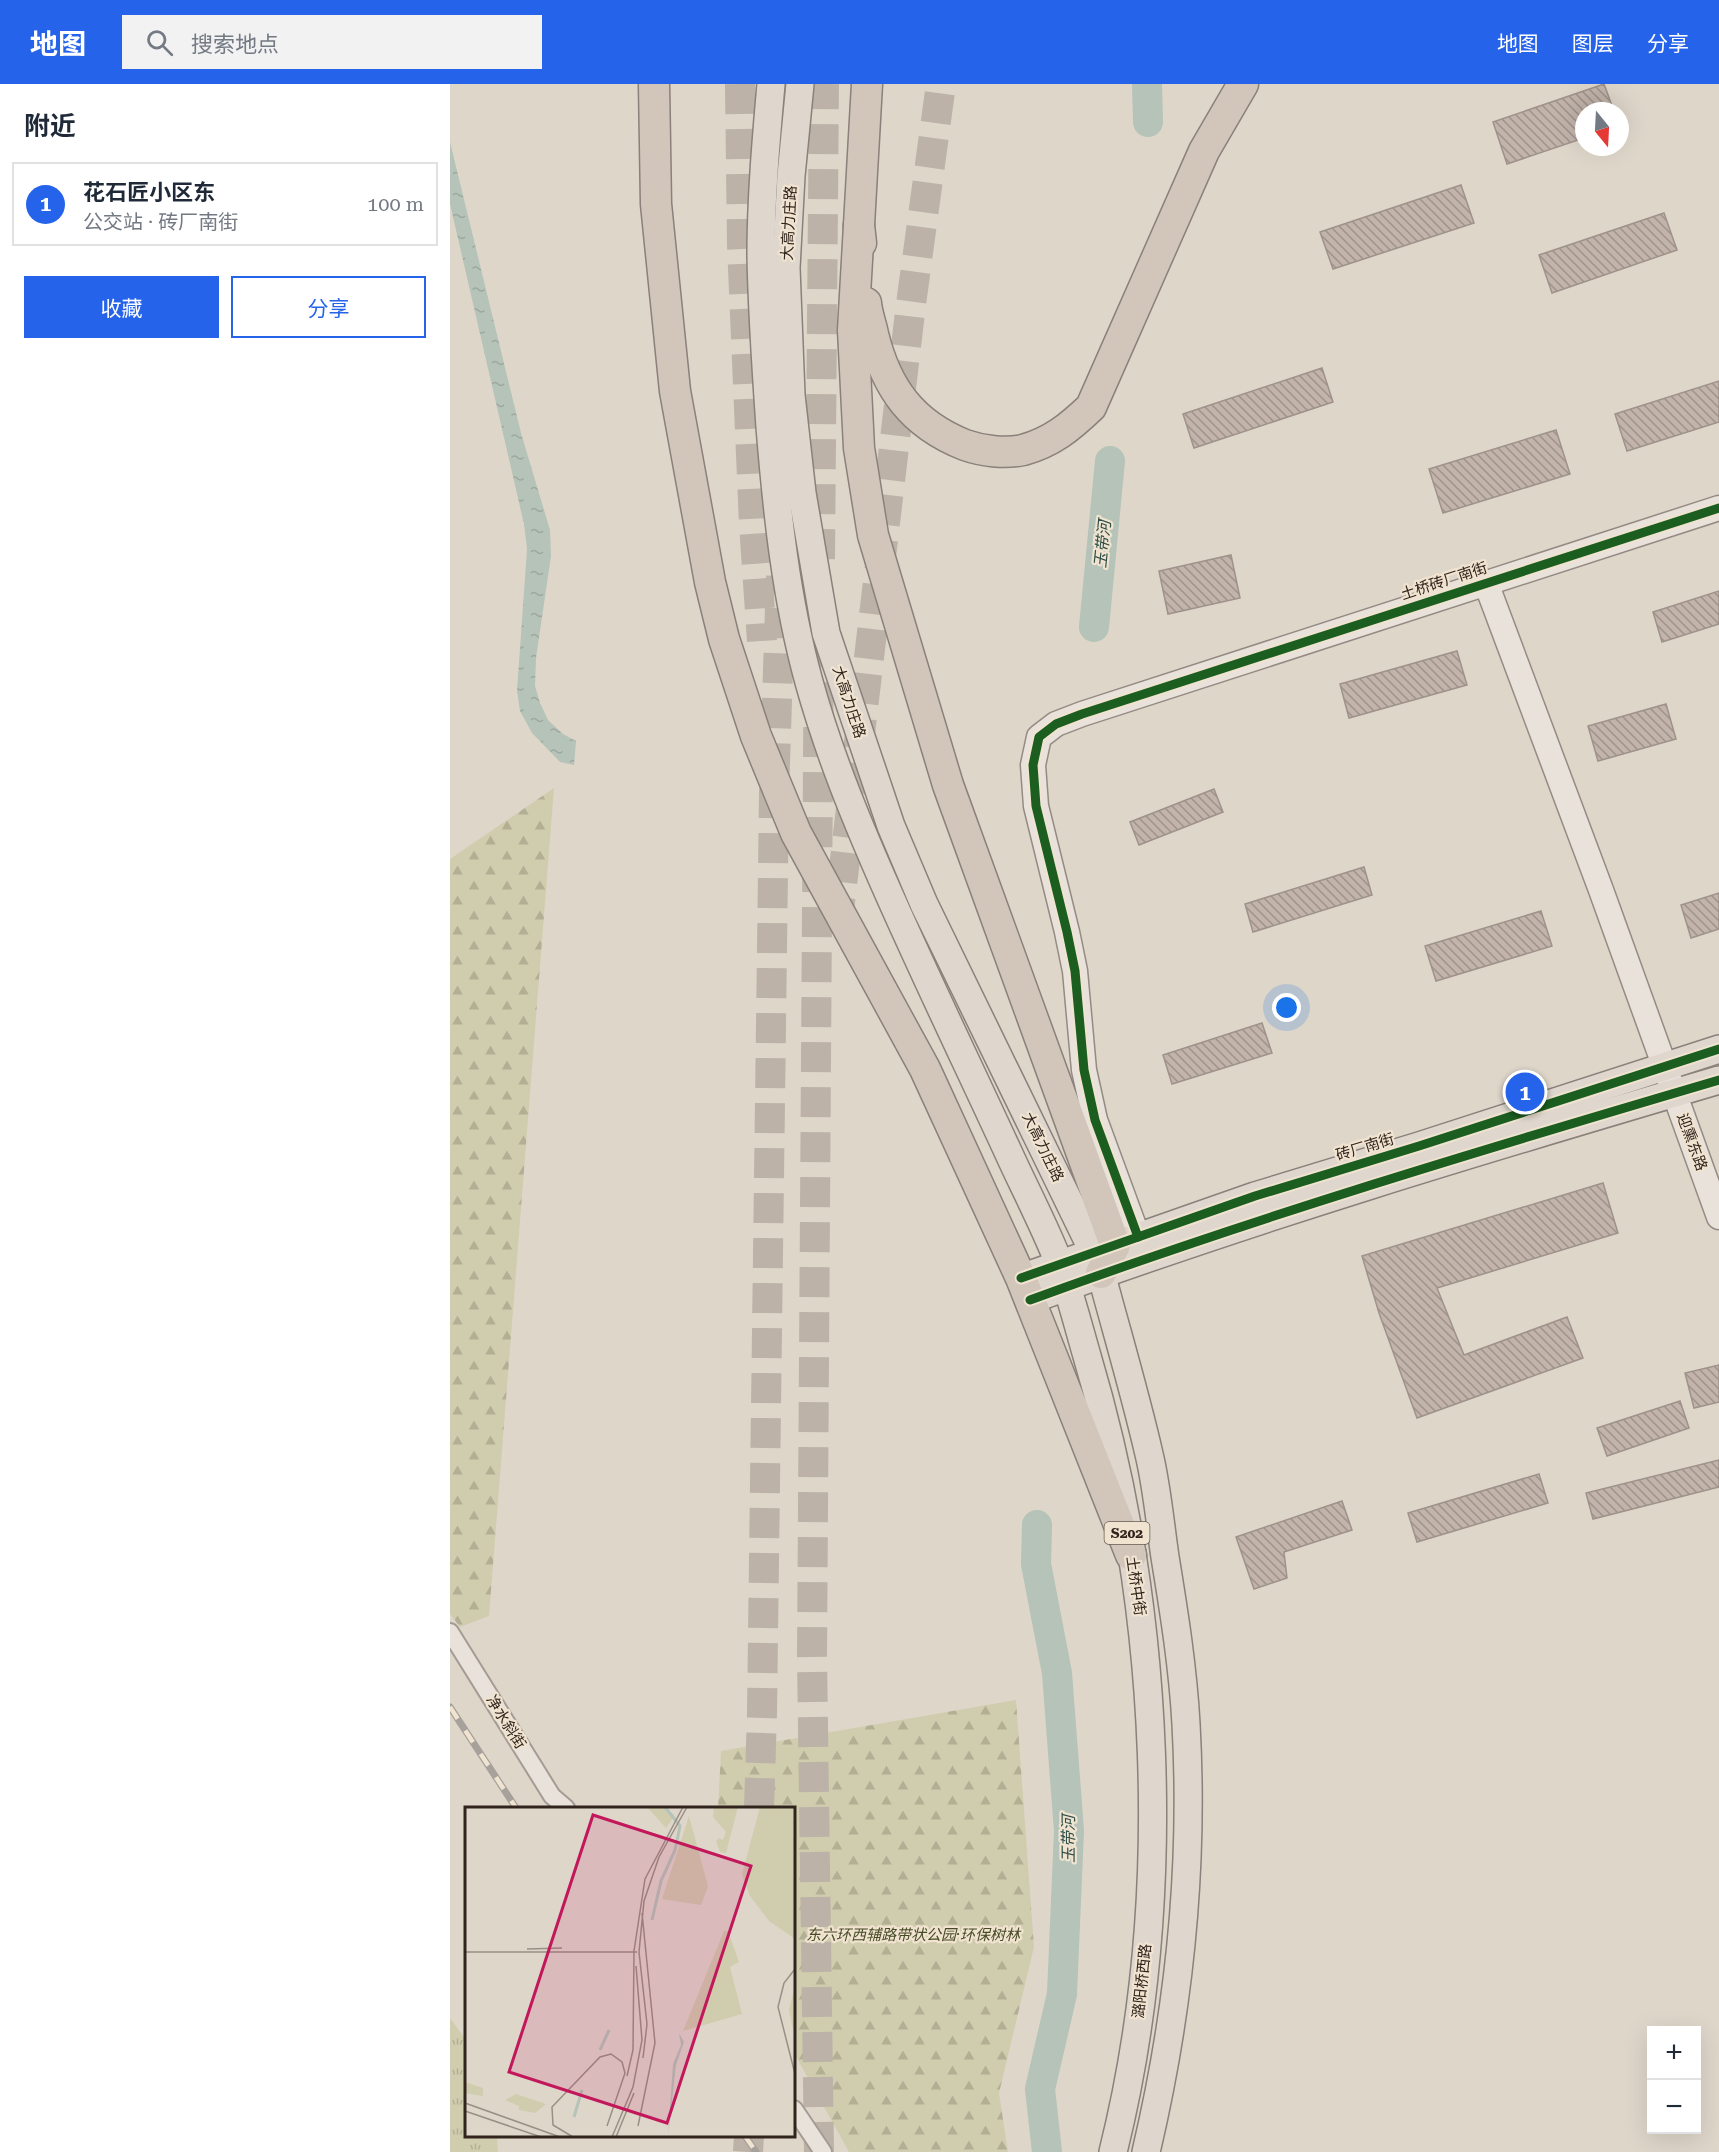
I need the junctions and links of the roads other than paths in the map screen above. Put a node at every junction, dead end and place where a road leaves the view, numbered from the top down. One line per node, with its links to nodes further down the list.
1 (654, 84): 16 (highway)
2 (771, 84): 15 (main road, 大高力庄路)
3 (800, 84): 14 (main road, 大高力庄路)
4 (867, 84): 6 (highway)
5 (1243, 84): 6 (highway)
6 (859, 225): 14 (highway)
7 (1719, 508): 8 (street, 土桥砖厂南街)
8 (1486, 583): 10 (street, 迎熏东路); 14 (street, 土桥砖厂南街)
9 (1719, 1049): 10 (main road, 砖厂南街)
10 (1665, 1066): 12 (street, 迎熏东路); 14 (main road, 砖厂南街)
11 (1719, 1080): 12 (main road, 砖厂南街)
12 (1674, 1093): 13 (street, 迎熏东路); 14 (main road, 砖厂南街)
13 (1719, 1217)
14 (1112, 1252): 15 (main road, 砖厂南街); 24 (main road, 大高力庄路)
15 (1063, 1276): 16 (main road, 砖厂南街); 17 (main road, 土桥中街 / S202)
16 (1026, 1289): 17 (highway)
17 (1131, 1555): 20 (main road, 土桥中街 / S202)
18 (450, 1632): 19 (street, 净水斜街)
19 (564, 1807)
20 (1153, 1809): 23 (main road, 潞阳桥西路 / S202)
21 (795, 2110): 22 (street)
22 (823, 2152)
23 (1113, 2152)
24 (1146, 2152)

